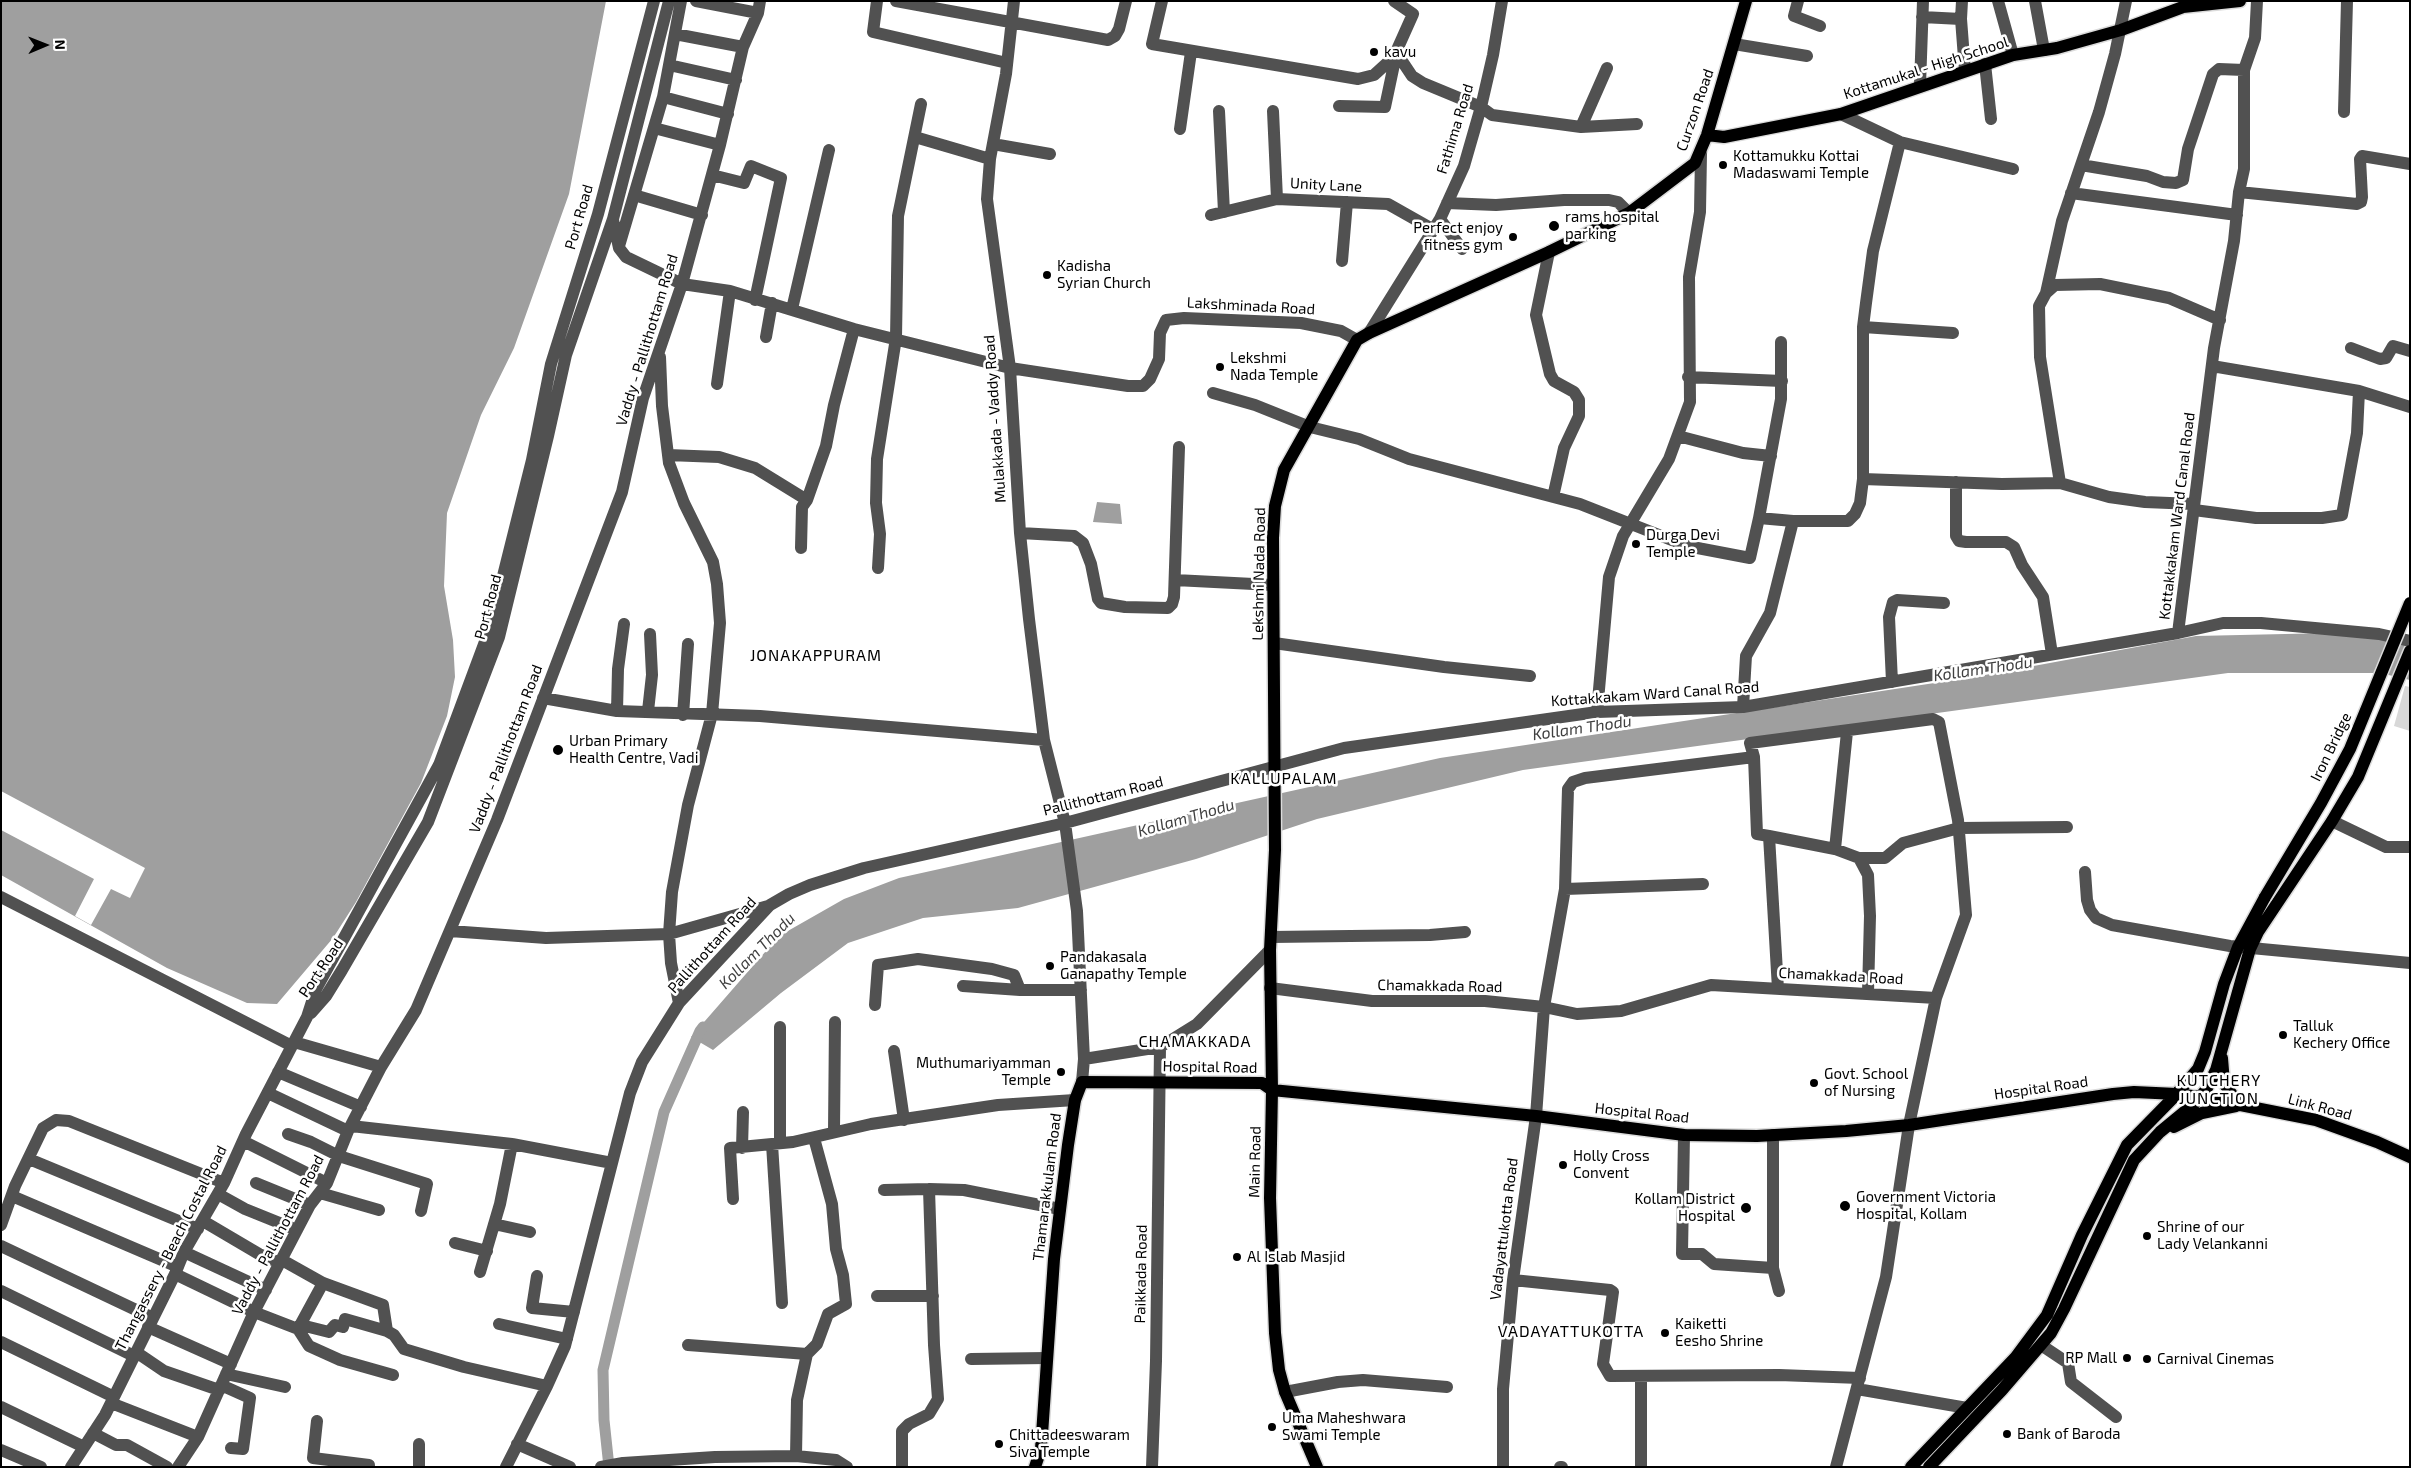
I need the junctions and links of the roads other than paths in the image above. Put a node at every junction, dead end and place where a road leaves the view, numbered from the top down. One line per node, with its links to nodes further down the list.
1 (654, 1): 78 (street, Port Road)
2 (669, 1): 81 (street, Port Road)
3 (681, 1): 28 (street)
4 (696, 1): 22 (street)
5 (876, 1): 36 (street)
6 (896, 1): 25 (street)
7 (1014, 1): 25 (street, Mulakkada - Vaddy Road)
8 (1126, 1): 25 (street)
9 (1162, 1): 32 (street)
10 (1394, 1): 33 (street)
11 (1502, 1): 47 (street, Fathima Road)
12 (1746, 1): 29 (main road, Curzon Road)
13 (1798, 1): 26 (street)
14 (1923, 1): 23 (street)
15 (1962, 1): 24 (street)
16 (1998, 1): 34 (street)
17 (2035, 1): 31 (street)
18 (2126, 1): 27 (street)
19 (2240, 1): 27 (main road, Kottamukal - High School)
20 (2257, 1): 40 (street, Kottakkakam Ward Canal Road)
21 (2347, 1): 50 (street)
22 (759, 7): 30 (street, Vaddy - Pallithottam Road)
23 (1922, 17): 24 (street); 43 (street)
24 (1961, 19): 41 (street)
25 (1013, 21): 36 (street, Mulakkada - Vaddy Road)
26 (1820, 26)
27 (2121, 30): 31 (main road, Kottamukal - High School); 68 (street)
28 (675, 34): 30 (street); 38 (street)
29 (1734, 44): 35 (street); 58 (main road, Curzon Road)
30 (743, 47): 42 (street, Vaddy - Pallithottam Road)
31 (2044, 50): 34 (main road, Kottamukal - High School)
32 (1191, 52): 33 (street); 57 (street)
33 (1396, 55): 46 (street); 47 (street)
34 (2013, 55): 37 (main road, Kottamukal - High School)
35 (1807, 56)
36 (1007, 63): 61 (street, Mulakkada - Vaddy Road)
37 (1985, 64): 41 (main road, Kottamukal - High School); 53 (street)
38 (669, 65): 42 (street); 44 (street)
39 (1606, 68): 55 (street)
40 (2244, 70): 68 (street); 71 (street, Kottakkakam Ward Canal Road)
41 (1965, 71): 43 (main road, Kottamukal - High School)
42 (736, 80): 51 (street, Vaddy - Pallithottam Road)
43 (1920, 85): 52 (main road, Kottamukal - High School)
44 (663, 97): 51 (street); 56 (street)
45 (921, 104): 59 (street)
46 (1339, 106)
47 (1481, 107): 55 (street); 76 (street, Fathima Road)
48 (1219, 111): 74 (street, Unity Lane)
49 (1273, 111): 74 (street)
50 (2344, 112)
51 (728, 114): 62 (street, Vaddy - Pallithottam Road)
52 (1841, 114): 58 (main road, Kottamukal - High School); 60 (street)
53 (1991, 119)
54 (1637, 124): 55 (street)
55 (1581, 126)
56 (654, 128): 62 (street); 73 (street)
57 (1180, 128)
58 (1707, 135): 65 (main road, Curzon Road)
59 (915, 137): 66 (street); 99 (street)
60 (1900, 142): 69 (street); 94 (street)
61 (993, 144): 64 (street); 66 (street, Mulakkada - Vaddy Road)
62 (720, 145): 70 (street, Vaddy - Pallithottam Road)
63 (829, 150): 92 (street)
64 (1050, 154)
65 (1700, 154): 77 (main road, Curzon Road); 107 (street)
66 (990, 159): 106 (street, Mulakkada - Vaddy Road)
67 (2410, 164): 71 (street)
68 (2081, 165): 72 (street)
69 (2013, 169)
70 (712, 175): 79 (street, Vaddy - Pallithottam Road); 90 (street)
71 (2239, 192): 80 (street, Kottakkakam Ward Canal Road)
72 (2071, 193): 80 (street); 89 (street)
73 (634, 195): 79 (street); 83 (street)
74 (1277, 199): 75 (street, Unity Lane)
75 (1347, 202): 82 (street, Unity Lane); 86 (street)
76 (1447, 203): 77 (street); 82 (street, Fathima Road)
77 (1629, 213): 85 (main road, Curzon Road)
78 (598, 214): 81 (street); 187 (street, Port Road)
79 (702, 215): 87 (street, Vaddy - Pallithottam Road)
80 (2237, 215): 93 (street, Kottakkakam Ward Canal Road)
81 (613, 219): 83 (street); 187 (street, Port Road)
82 (1437, 225): 84 (street); 96 (street, Fathima Road)
83 (619, 248): 87 (street)
84 (1462, 249)
85 (1549, 252): 96 (main road, Curzon Road); 121 (street)
86 (1342, 261)
87 (682, 284): 88 (street); 103 (street, Vaddy - Pallithottam Road)
88 (730, 292): 90 (street); 109 (street)
89 (2046, 294): 93 (street); 120 (street)
90 (755, 300): 91 (street)
91 (772, 303): 92 (street); 98 (street)
92 (792, 309): 95 (street)
93 (2220, 320): 105 (street, Kottakkakam Ward Canal Road)
94 (1863, 327): 97 (street); 118 (street)
95 (854, 329): 99 (street); 122 (street)
96 (1369, 333): 100 (main road, Lekshmi Nada Road)
97 (1953, 333)
98 (766, 336)
99 (896, 338): 106 (street); 129 (street)
100 (1358, 340): 106 (street, Lakshminada Road); 113 (main road, Lekshmi Nada Road)
101 (1781, 342): 108 (street)
102 (2351, 348): 104 (street)
103 (660, 350): 116 (street); 144 (street, Vaddy - Pallithottam Road)
104 (2410, 351)
105 (2212, 366): 110 (street); 123 (street, Kottakkakam Ward Canal Road)
106 (1010, 368): 127 (street, Mulakkada - Vaddy Road)
107 (1688, 377): 108 (street); 114 (street)
108 (1782, 381): 117 (street)
109 (717, 384)
110 (2359, 390): 112 (street); 123 (street)
111 (1213, 393): 113 (street)
112 (2410, 407)
113 (1310, 427): 121 (street); 131 (main road, Lekshmi Nada Road)
114 (1678, 436): 117 (street); 126 (street)
115 (1179, 446): 130 (street)
116 (668, 455): 122 (street); 149 (street)
117 (1771, 456): 124 (street)
118 (1863, 479): 119 (street); 125 (street)
119 (1956, 482): 120 (street); 141 (street)
120 (2060, 483): 123 (street)
121 (1553, 497): 126 (street)
122 (807, 500): 128 (street)
123 (2194, 507): 136 (street, Kottakkakam Ward Canal Road)
124 (1760, 518): 125 (street); 126 (street)
125 (1793, 521): 145 (street)
126 (1631, 523): 148 (street)
127 (1020, 533): 130 (street); 152 (street, Mulakkada - Vaddy Road)
128 (801, 548)
129 (878, 568)
130 (1175, 580): 131 (street)
131 (1273, 586): 138 (main road, Lekshmi Nada Road)
132 (1944, 603): 143 (street)
133 (2410, 603): 174 (main road, Iron Bridge, bridge)
134 (624, 624): 146 (street)
135 (650, 634): 147 (street)
136 (2178, 634): 137 (street); 141 (street, Kottakkakam Ward Canal Road)
137 (2410, 641)
138 (1274, 643): 142 (street); 154 (main road, Lekshmi Nada Road)
139 (688, 644): 150 (street)
140 (2410, 650): 155 (main road)
141 (2052, 654): 143 (street, Kottakkakam Ward Canal Road)
142 (1530, 676)
143 (1895, 683): 145 (street, Kottakkakam Ward Canal Road)
144 (543, 698): 146 (street); 170 (street, Vaddy - Pallithottam Road)
145 (1743, 707): 148 (street, Kottakkakam Ward Canal Road)
146 (617, 710): 147 (street)
147 (648, 711): 150 (street)
148 (1598, 712): 154 (street, Kottakkakam Ward Canal Road)
149 (712, 714): 150 (street); 152 (street); 172 (street)
150 (683, 715)
151 (1847, 732): 153 (street); 158 (street); 161 (street)
152 (1044, 740): 157 (street, Mulakkada - Vaddy Road)
153 (1754, 757): 159 (street); 166 (street, Vadayattukotta Road)
154 (1275, 768): 157 (street, Pallithottam Road); 162 (main road, Lekshmi Nada Road)
155 (2332, 821): 160 (street); 174 (main road)
156 (2067, 827): 158 (street)
157 (1066, 828): 168 (street, Pallithottam Road); 169 (street, Mulakkada - Vaddy Road)
158 (1959, 828): 163 (street); 183 (street)
159 (1769, 836): 161 (street); 181 (street)
160 (2410, 847)
161 (1835, 849): 163 (street)
162 (1275, 850): 173 (main road, Main Road)
163 (1859, 858): 182 (street)
164 (2085, 872): 174 (street)
165 (1703, 884): 166 (street)
166 (1565, 889): 186 (street, Vadayattukotta Road)
167 (1, 897): 190 (street)
168 (770, 905): 172 (street); 184 (street, Pallithottam Road)
169 (1077, 911): 180 (street, Thamarakkulam Road)
170 (450, 931): 172 (street); 195 (street, Vaddy - Pallithottam Road)
171 (1465, 932): 173 (street)
172 (669, 934): 184 (street)
173 (1271, 936): 175 (main road, Main Road)
174 (2244, 948): 176 (street); 192 (main road); 201 (main road)
175 (1270, 950): 178 (main road, Main Road); 191 (street)
176 (2410, 964)
177 (963, 986): 179 (street)
178 (1270, 988): 186 (street, Chamakkada Road); 199 (main road, Main Road)
179 (1020, 990): 180 (street); 185 (street)
180 (1080, 990): 194 (street, Thamarakkulam Road)
181 (1778, 990): 182 (street, Chamakkada Road); 186 (street, Chamakkada Road)
182 (1868, 993): 183 (street, Chamakkada Road)
183 (1936, 998): 209 (street)
184 (680, 1004): 224 (street, Pallithottam Road)
185 (876, 1005)
186 (1544, 1007): 207 (street, Vadayattukotta Road)
187 (307, 1017): 190 (street, Thangassery - Beach Costal Road)
188 (835, 1022): 211 (street)
189 (780, 1027): 219 (street)
190 (293, 1044): 195 (street); 196 (street, Thangassery - Beach Costal Road)
191 (1160, 1047): 194 (street); 198 (street, Paikkada Road)
192 (2221, 1050): 202 (main road); 204 (main road)
193 (894, 1051): 208 (street)
194 (1084, 1059): 197 (street, Thamarakkulam Road)
195 (381, 1068): 205 (street, Vaddy - Pallithottam Road)
196 (278, 1072): 200 (street, Thangassery - Beach Costal Road); 205 (street)
197 (1082, 1082): 198 (main road, Hospital Road); 203 (main road, Thamarakkulam Road)
198 (1160, 1082): 199 (main road, Hospital Road); 306 (street, Paikkada Road)
199 (1272, 1090): 207 (main road, Hospital Road); 279 (main road, Main Road)
200 (268, 1093): 210 (street); 217 (street, Thangassery - Beach Costal Road)
201 (2177, 1094): 202 (main road, Hospital Road); 209 (main road, Hospital Road); 282 (main road)
202 (2200, 1097): 204 (main road, Link Road); 212 (main road)
203 (1074, 1100): 208 (street); 233 (main road, Thamarakkulam Road)
204 (2239, 1105): 212 (main road); 221 (main road, Link Road)
205 (361, 1107): 210 (street, Vaddy - Pallithottam Road)
206 (743, 1112): 220 (street)
207 (1536, 1116): 214 (main road, Hospital Road); 250 (street, Vadayattukotta Road)
208 (904, 1120): 211 (street)
209 (1909, 1125): 215 (main road, Hospital Road); 275 (street)
210 (350, 1129): 218 (street); 222 (street, Vaddy - Pallithottam Road)
211 (834, 1131): 216 (street)
212 (2160, 1132): 267 (main road)
213 (288, 1134): 222 (street)
214 (1684, 1135): 215 (main road, Hospital Road); 246 (street)
215 (1773, 1135): 246 (street)
216 (814, 1138): 219 (street); 269 (street)
217 (243, 1141): 226 (street, Thangassery - Beach Costal Road); 227 (street)
218 (512, 1144): 224 (street); 236 (street)
219 (776, 1144): 220 (street); 257 (street)
220 (742, 1148): 231 (street)
221 (2404, 1155)
222 (339, 1156): 227 (street, Vaddy - Pallithottam Road); 235 (street)
223 (28, 1159): 226 (street); 230 (street); 237 (street)
224 (612, 1163): 259 (street, Pallithottam Road)
225 (256, 1183): 232 (street)
226 (221, 1188): 237 (street, Thangassery - Beach Costal Road); 239 (street)
227 (323, 1188): 232 (street, Vaddy - Pallithottam Road); 234 (street)
228 (929, 1189): 229 (street); 233 (street); 256 (street)
229 (884, 1190)
230 (12, 1196): 238 (street); 247 (street)
231 (733, 1199)
232 (310, 1205): 239 (street, Vaddy - Pallithottam Road)
233 (1060, 1209): 270 (main road, Thamarakkulam Road)
234 (379, 1210)
235 (421, 1211)
236 (494, 1224): 240 (street); 243 (street)
237 (200, 1225): 244 (street, Thangassery - Beach Costal Road); 245 (street)
238 (1, 1226)
239 (297, 1230): 245 (street, Vaddy - Pallithottam Road)
240 (530, 1232)
241 (455, 1243): 243 (street)
242 (1, 1246): 260 (street)
243 (486, 1250): 248 (street)
244 (184, 1252): 247 (street, Thangassery - Beach Costal Road); 252 (street)
245 (281, 1261): 251 (street); 252 (street, Vaddy - Pallithottam Road)
246 (1773, 1268): 254 (street)
247 (177, 1271): 258 (street); 260 (street, Thangassery - Beach Costal Road)
248 (480, 1272)
249 (537, 1276): 259 (street)
250 (1512, 1280): 273 (street); 308 (street, Vadayattukotta Road)
251 (324, 1283): 262 (street); 263 (street)
252 (266, 1290): 258 (street, Vaddy - Pallithottam Road)
253 (1, 1291): 268 (street)
254 (1779, 1291)
255 (877, 1296): 256 (street)
256 (933, 1296): 304 (street)
257 (782, 1303)
258 (254, 1312): 262 (street); 274 (street, Vaddy - Pallithottam Road)
259 (574, 1312): 264 (street, Pallithottam Road)
260 (151, 1323): 268 (street, Thangassery - Beach Costal Road); 274 (street)
261 (499, 1324): 264 (street)
262 (300, 1327): 263 (street); 272 (street)
263 (387, 1331): 276 (street)
264 (567, 1339): 276 (street, Pallithottam Road)
265 (1, 1342): 280 (street)
266 (688, 1345): 269 (street)
267 (2041, 1345): 283 (street); 312 (main road)
268 (135, 1354): 274 (street); 280 (street, Thangassery - Beach Costal Road)
269 (807, 1354): 292 (street)
270 (1047, 1358): 271 (street); 305 (main road, Thamarakkulam Road)
271 (970, 1359)
272 (393, 1375)
273 (1641, 1376): 275 (street); 309 (street)
274 (224, 1378): 277 (street); 286 (street, Vaddy - Pallithottam Road); 290 (street)
275 (1858, 1383): 282 (street); 310 (street)
276 (548, 1386): 288 (street, Pallithottam Road)
277 (285, 1387)
278 (1447, 1387): 279 (street)
279 (1285, 1392): 307 (main road, Main Road)
280 (112, 1400): 285 (street, Thangassery - Beach Costal Road); 286 (street)
281 (1, 1407): 289 (street)
282 (1967, 1408): 311 (main road)
283 (2116, 1418)
284 (317, 1421): 295 (street)
285 (93, 1433): 289 (street, Thangassery - Beach Costal Road); 297 (street)
286 (198, 1436): 298 (street, Vaddy - Pallithottam Road)
287 (419, 1444): 299 (street)
288 (517, 1444): 300 (street, Pallithottam Road); 301 (street)
289 (84, 1447): 294 (street, Thangassery - Beach Costal Road)
290 (231, 1448)
291 (1, 1450): 296 (street)
292 (796, 1456): 293 (street); 303 (street)
293 (714, 1462): 302 (street)
294 (76, 1465)
295 (369, 1465)
296 (41, 1467)
297 (167, 1467)
298 (178, 1467)
299 (419, 1467)
300 (506, 1467)
301 (570, 1467)
302 (601, 1467)
303 (847, 1467)
304 (902, 1467)
305 (1035, 1467)
306 (1152, 1467)
307 (1317, 1467)
308 (1503, 1467)
309 (1640, 1467)
310 (1836, 1467)
311 (1911, 1467)
312 (1929, 1467)

